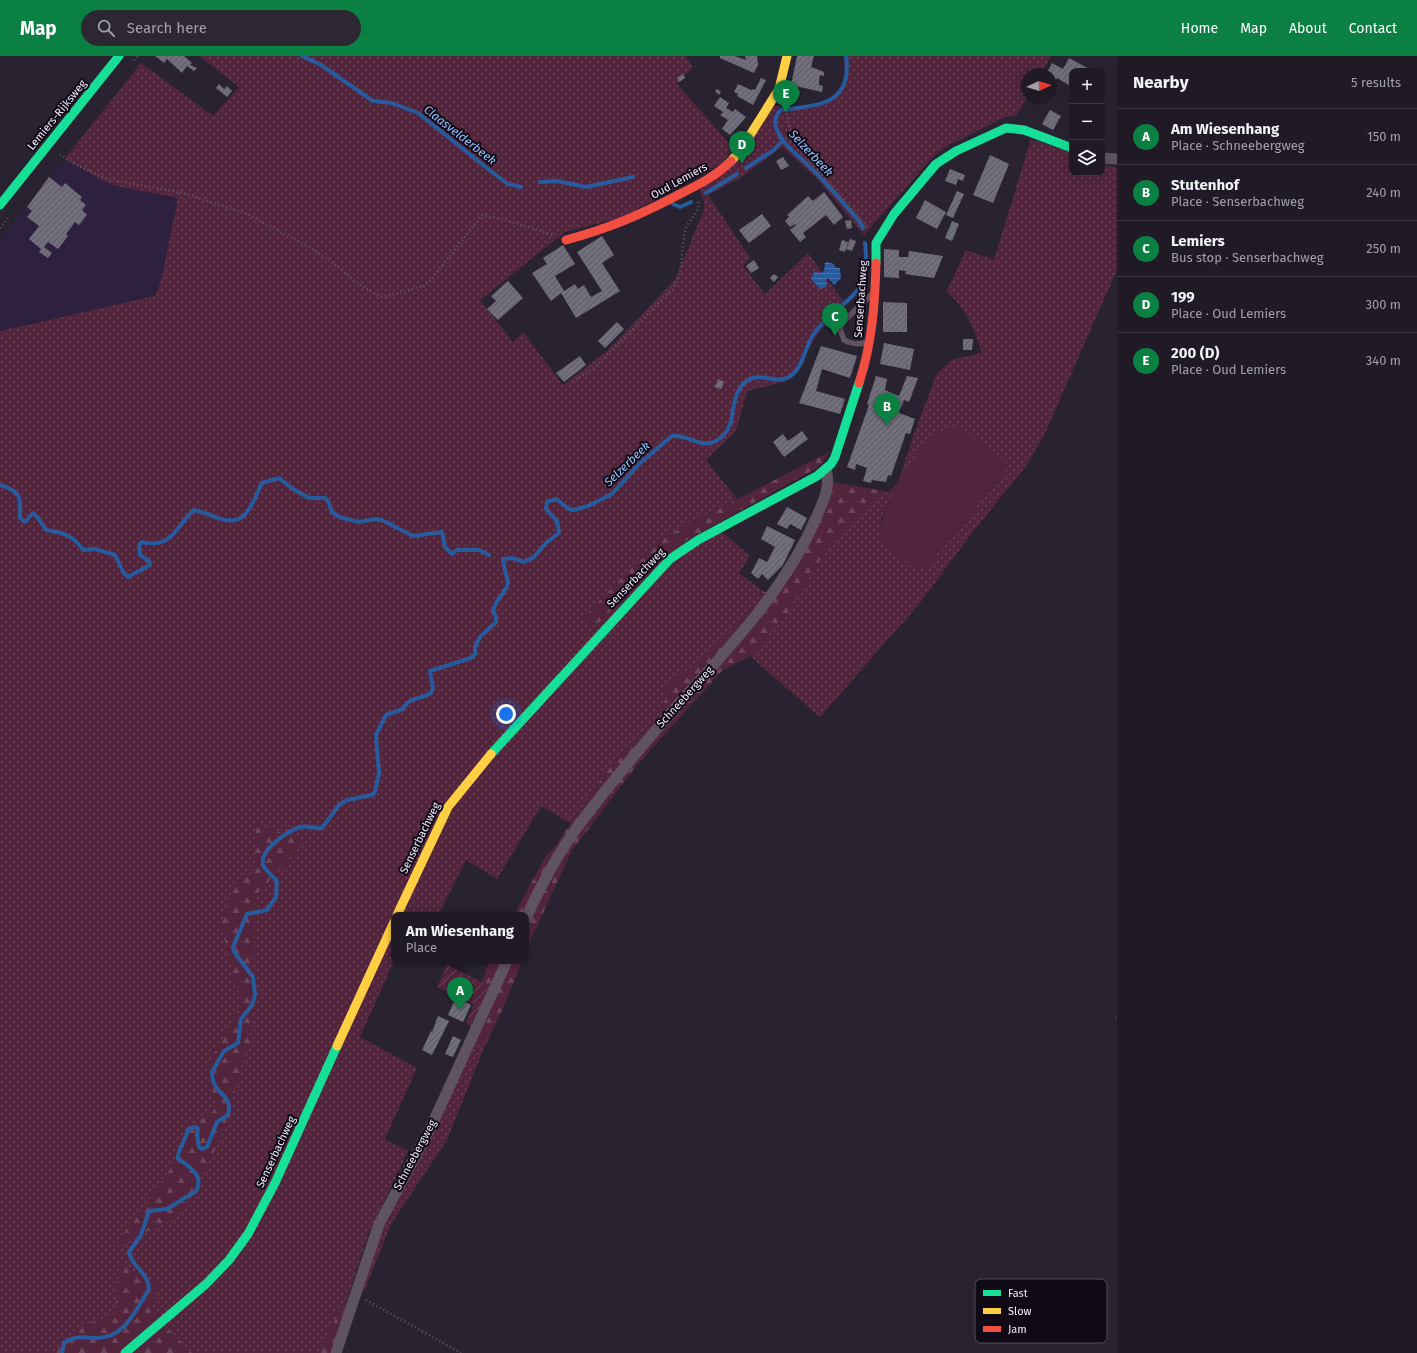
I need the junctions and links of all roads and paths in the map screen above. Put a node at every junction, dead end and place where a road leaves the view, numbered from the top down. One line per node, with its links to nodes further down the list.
1 (119, 56): 9 (street, Lemiers-Rijksweg)
2 (787, 56): 8 (street, Oud Lemiers)
3 (785, 105): 10 (path)
4 (1069, 147): 10 (street)
5 (61, 155): 11 (path)
6 (1105, 158): 7 (street)
7 (1117, 159)
8 (692, 189): 11 (street, Oud Lemiers); 14 (path)
9 (0, 205)
10 (877, 239): 12 (street, Senserbachweg)
11 (566, 240)
12 (875, 290): 13 (street, Senserbachweg); 13 (lane)
13 (870, 342): 15 (street, Senserbachweg)
14 (573, 382)
15 (826, 469): 16 (street, Senserbachweg); 17 (street, Schneebergweg)
16 (398, 912)
17 (529, 912)
18 (391, 929): 21 (street, Senserbachweg)
19 (506, 964): 20 (street, Schneebergweg)
20 (355, 1293): 22 (street, Schneebergweg); 23 (path)
21 (125, 1353)
22 (336, 1353)
23 (461, 1353)

